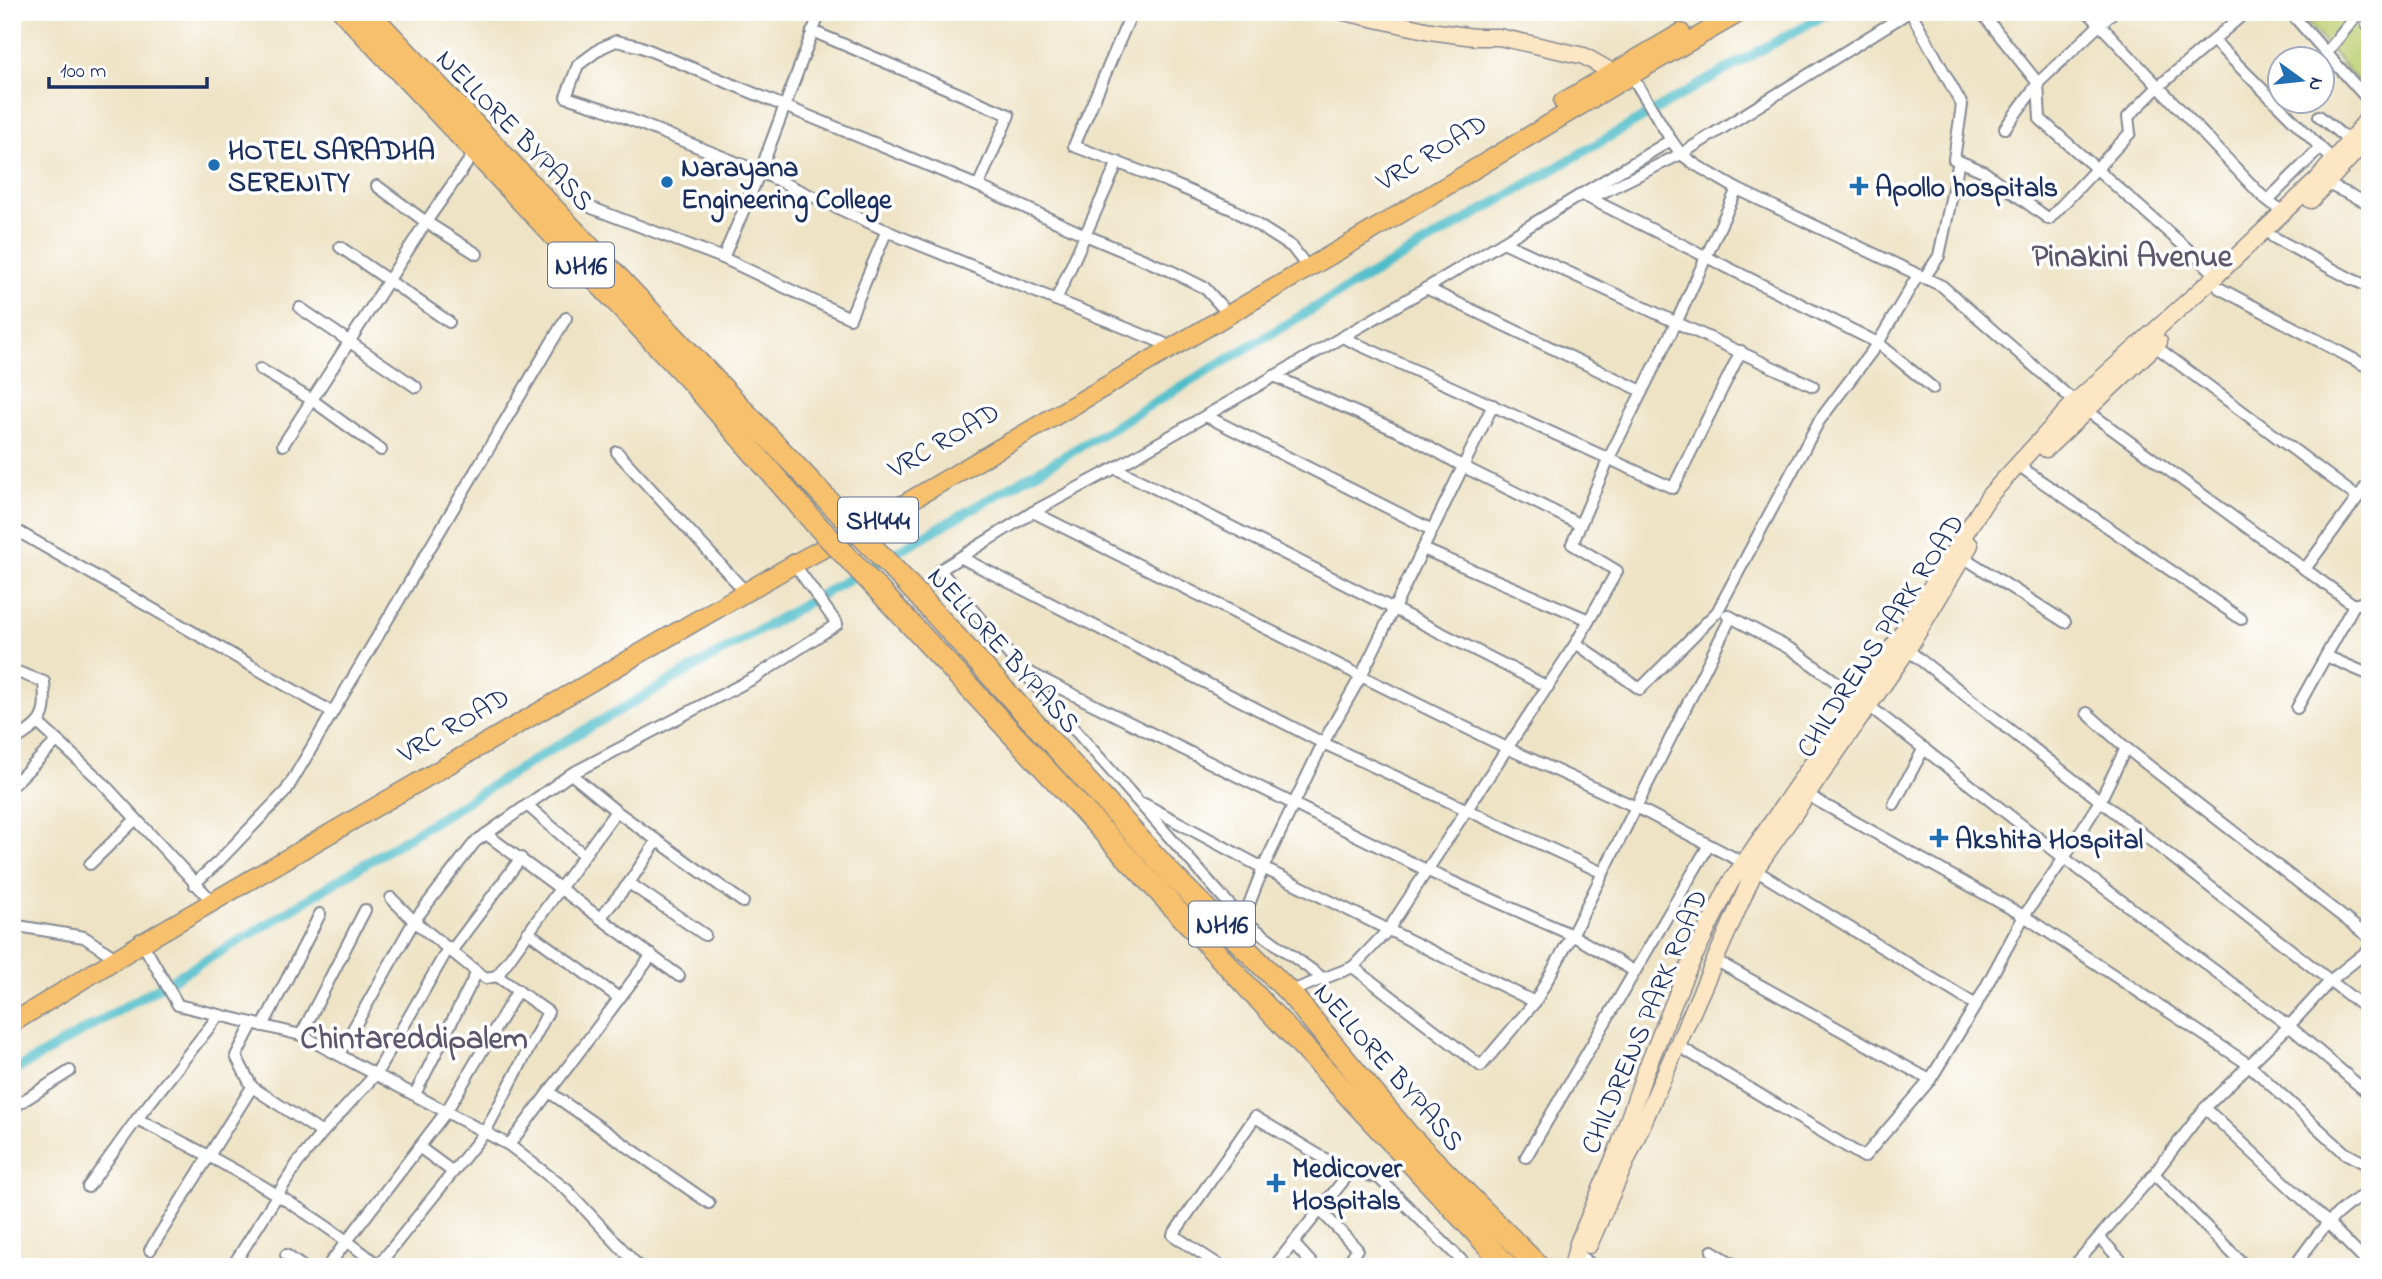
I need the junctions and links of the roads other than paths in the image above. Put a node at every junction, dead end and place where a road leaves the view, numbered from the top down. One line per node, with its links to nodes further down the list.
1 (344, 12): 33 (highway, NELLORE BYPASS / NH16)
2 (368, 12): 189 (highway, NELLORE BYPASS / NH16, bridge)
3 (820, 12): 16 (street)
4 (1132, 12): 37 (street)
5 (1344, 12): 21 (street)
6 (1718, 12): 21 (main road, VRC ROAD / SH444)
7 (1741, 12): 21 (main road, SH444)
8 (1910, 12): 34 (street); 36 (street)
9 (1981, 12): 22 (street)
10 (2088, 12): 15 (street)
11 (2113, 12): 15 (street)
12 (2246, 12): 17 (street)
13 (2290, 12): 18 (street)
14 (2353, 20): 19 (street)
15 (2100, 25): 22 (street); 23 (street)
16 (812, 31): 25 (street); 42 (street)
17 (2214, 41): 23 (street); 32 (street)
18 (2320, 46)
19 (2332, 46)
20 (2336, 64): 24 (street)
21 (1623, 70): 30 (street); 58 (main road, VRC ROAD / SH444)
22 (2038, 83): 28 (street); 38 (street)
23 (2158, 87): 38 (street); 45 (street)
24 (2370, 103)
25 (783, 106): 39 (street); 39 (street); 42 (street)
26 (2319, 116): 31 (street)
27 (2370, 116): 31 (street)
28 (2005, 128)
29 (2370, 136): 40 (street)
30 (1671, 140): 34 (street); 44 (street)
31 (2349, 141): 35 (street)
32 (2320, 148): 35 (street); 45 (street)
33 (475, 152): 49 (street); 249 (highway, NELLORE BYPASS / NH16, bridge)
34 (1681, 154): 43 (street); 44 (street)
35 (2333, 160): 48 (street)
36 (1959, 161): 38 (street); 59 (street)
37 (1118, 162): 51 (street); 58 (street)
38 (2096, 169): 61 (street)
39 (760, 172): 50 (street); 57 (street)
40 (2327, 184): 46 (street); 52 (street)
41 (377, 186): 49 (street)
42 (978, 186): 51 (street)
43 (1737, 189): 56 (street); 59 (street)
44 (1586, 196): 53 (street); 56 (street)
45 (2268, 200): 48 (street)
46 (2370, 204)
47 (592, 208): 57 (street)
48 (2283, 212): 61 (street)
49 (426, 222): 55 (street); 60 (street)
50 (887, 230): 57 (street); 64 (street)
51 (1085, 235): 64 (street); 65 (street)
52 (2273, 237): 61 (street); 62 (street)
53 (1503, 242): 63 (street); 68 (street)
54 (340, 247): 60 (street)
55 (477, 254)
56 (1706, 257): 68 (street); 74 (street)
57 (723, 258)
58 (1305, 263): 65 (main road, VRC ROAD / SH444); 104 (main road, SH444)
59 (1921, 276): 74 (street); 86 (street)
60 (388, 281): 69 (street); 72 (street)
61 (2213, 284): 70 (street, CHILDRENS PARK ROAD); 77 (street)
62 (2370, 287)
63 (1426, 288): 71 (street); 83 (street)
64 (1055, 300): 73 (street)
65 (1222, 307): 73 (main road, VRC ROAD / SH444)
66 (300, 309): 72 (street)
67 (566, 318): 125 (street)
68 (1677, 321): 76 (street); 83 (street)
69 (449, 322)
70 (2173, 323): 75 (street, CHILDRENS PARK ROAD); 86 (street, CHILDRENS PARK ROAD)
71 (1342, 337): 79 (street); 85 (street)
72 (349, 341): 81 (street); 84 (street)
73 (1163, 343): 104 (main road, VRC ROAD / SH444)
74 (1878, 343): 82 (street); 110 (street)
75 (2155, 346): 86 (street, CHILDRENS PARK ROAD); 96 (street)
76 (1741, 351): 80 (street); 91 (street)
77 (2370, 368)
78 (260, 369): 84 (street)
79 (1274, 376): 87 (street); 92 (street)
80 (1813, 386)
81 (416, 387)
82 (1933, 388)
83 (1642, 391): 91 (street)
84 (312, 400): 88 (street); 89 (street)
85 (1493, 405): 91 (street); 92 (street)
86 (2080, 405): 94 (street, CHILDRENS PARK ROAD); 105 (street); 116 (street, CHILDRENS PARK ROAD)
87 (1206, 415): 93 (street); 100 (street)
88 (283, 445)
89 (381, 450)
90 (617, 452): 106 (street)
91 (1609, 458): 98 (street)
92 (1464, 467): 98 (street); 100 (street)
93 (1115, 468): 97 (street); 109 (street)
94 (2025, 470): 102 (street, CHILDRENS PARK ROAD); 112 (street)
95 (2370, 481): 96 (street)
96 (2363, 494): 105 (street)
97 (1033, 512): 103 (street); 120 (street)
98 (1579, 524): 113 (street)
99 (12, 528): 125 (street)
100 (1432, 530): 101 (street)
101 (1423, 549): 109 (street); 113 (street)
102 (1963, 557): 114 (street); 116 (street, CHILDRENS PARK ROAD)
103 (962, 558): 118 (street); 130 (street)
104 (791, 561): 106 (main road, VRC ROAD / SH444); 134 (street); 175 (main road, SH444)
105 (2305, 569): 108 (street)
106 (741, 587): 160 (main road, VRC ROAD / SH444)
107 (2370, 600): 108 (street)
108 (2354, 605): 117 (street)
109 (1392, 609): 120 (street); 122 (street)
110 (1717, 612): 111 (street); 115 (street)
111 (1731, 617): 123 (street); 142 (street)
112 (2241, 619)
113 (1589, 620): 115 (street)
114 (2065, 622)
115 (1576, 643): 122 (street)
116 (1902, 645): 123 (street, CHILDRENS PARK ROAD); 138 (street)
117 (2326, 656): 121 (street); 124 (street)
118 (1021, 669): 137 (street); 141 (street)
119 (12, 670): 127 (street)
120 (1362, 676): 130 (street); 133 (street)
121 (2370, 676)
122 (1548, 687): 133 (street)
123 (1863, 702): 131 (street); 136 (street, CHILDRENS PARK ROAD); 153 (street, CHILDRENS PARK ROAD)
124 (2297, 708)
125 (332, 712): 158 (street)
126 (2087, 713): 132 (street)
127 (39, 724): 128 (street); 129 (street)
128 (57, 741): 135 (street); 145 (street)
129 (12, 742)
130 (1323, 743): 141 (street); 143 (street)
131 (1924, 748): 139 (street); 151 (street)
132 (2126, 748): 138 (street); 174 (street)
133 (1509, 749): 142 (street); 143 (street)
134 (571, 774): 140 (street); 144 (street)
135 (13, 786)
136 (1807, 795): 153 (street, CHILDRENS PARK ROAD); 165 (street)
137 (1137, 801): 154 (street); 167 (street)
138 (2100, 801): 151 (street); 187 (street)
139 (1894, 804)
140 (527, 805): 146 (street); 149 (street)
141 (1295, 805): 154 (street); 155 (street)
142 (1636, 807): 148 (street); 156 (street)
143 (1468, 809): 155 (street); 156 (street)
144 (616, 811): 147 (street); 149 (street)
145 (136, 819): 152 (street); 158 (street)
146 (486, 834): 150 (street); 168 (street)
147 (657, 841): 157 (street); 162 (street)
148 (1709, 845): 153 (street); 182 (street)
149 (584, 855): 159 (street)
150 (521, 858): 159 (street); 176 (street)
151 (2064, 858): 165 (street); 198 (street)
152 (90, 864)
153 (1749, 866): 180 (street, CHILDRENS PARK ROAD); 192 (street); 236 (street, CHILDRENS PARK ROAD)
154 (1264, 868): 167 (street); 170 (street)
155 (1427, 871): 170 (street); 172 (street)
156 (1603, 873): 172 (street)
157 (629, 883): 166 (street); 173 (street)
158 (194, 884): 160 (street)
159 (560, 888): 166 (street); 171 (street)
160 (209, 898): 175 (main road, VRC ROAD / SH444)
161 (391, 898): 168 (street)
162 (743, 902)
163 (365, 910): 199 (street)
164 (320, 914): 197 (street)
165 (2024, 916): 192 (street); 202 (street)
166 (600, 918): 178 (street)
167 (1243, 920): 186 (street)
168 (414, 921): 176 (street); 201 (street)
169 (12, 925): 179 (street)
170 (1388, 930): 181 (street); 191 (street)
171 (528, 932): 184 (street); 190 (street)
172 (1572, 935): 182 (street); 191 (street)
173 (705, 936)
174 (2370, 938)
175 (141, 941): 179 (main road, VRC ROAD / SH444); 195 (street); 196 (main road, SH444)
176 (451, 949): 183 (street); 204 (street)
177 (2370, 949): 187 (street)
178 (652, 955): 185 (street); 190 (street)
179 (111, 956): 194 (main road, VRC ROAD / SH444)
180 (1715, 960): 200 (street, CHILDRENS PARK ROAD); 205 (street)
181 (1353, 967): 186 (street); 191 (street)
182 (1634, 971): 219 (street)
183 (477, 972): 184 (street); 208 (street)
184 (496, 976): 188 (street)
185 (679, 976)
186 (1324, 979): 189 (street)
187 (2331, 980): 193 (street); 198 (street)
188 (519, 990): 212 (street); 214 (street)
189 (1289, 992): 250 (highway, NELLORE BYPASS / NH16)
190 (619, 998): 207 (street)
191 (1535, 1002)
192 (1976, 1004): 205 (street)
193 (2370, 1012)
194 (12, 1014)
195 (219, 1015): 197 (street); 213 (street)
196 (12, 1023)
197 (258, 1025): 199 (street); 206 (street)
198 (2289, 1026): 202 (street); 209 (street)
199 (301, 1035): 201 (street)
200 (1676, 1045): 205 (street); 236 (street, CHILDRENS PARK ROAD)
201 (339, 1054): 204 (street)
202 (2248, 1064): 211 (street); 220 (street)
203 (70, 1071): 210 (street)
204 (376, 1074): 208 (street); 215 (street)
205 (1930, 1080)
206 (252, 1087): 215 (street); 218 (street)
207 (549, 1092): 216 (street); 227 (street)
208 (415, 1094): 212 (street)
209 (2370, 1095)
210 (12, 1108)
211 (2204, 1108): 223 (street); 229 (street)
212 (446, 1112): 214 (street); 217 (street)
213 (137, 1119): 218 (street); 224 (street)
214 (485, 1132): 216 (street); 222 (street)
215 (322, 1133): 226 (street)
216 (509, 1144): 243 (street)
217 (419, 1147): 222 (street); 231 (street)
218 (210, 1156): 226 (street); 233 (street)
219 (1526, 1157)
220 (2370, 1166)
221 (1351, 1171): 228 (street); 244 (street); 248 (street)
222 (453, 1172): 237 (street)
223 (2154, 1174): 230 (street); 253 (street)
224 (88, 1187)
225 (2370, 1192): 229 (street)
226 (276, 1195): 231 (street); 240 (street)
227 (709, 1203)
228 (1320, 1210): 232 (street); 247 (street)
229 (2327, 1222): 239 (street); 254 (street)
230 (2100, 1238): 251 (street); 252 (street)
231 (348, 1241): 237 (street); 242 (street)
232 (1293, 1243): 245 (street); 246 (street)
233 (150, 1250)
234 (1712, 1251): 238 (street)
235 (286, 1255): 241 (street)
236 (1584, 1263)
237 (377, 1266)
238 (1734, 1266)
239 (2370, 1266)
240 (232, 1267)
241 (303, 1267)
242 (327, 1267)
243 (639, 1267)
244 (1222, 1267)
245 (1274, 1267)
246 (1315, 1267)
247 (1346, 1267)
248 (1468, 1267)
249 (1508, 1267)
250 (1539, 1267)
251 (2073, 1267)
252 (2127, 1267)
253 (2246, 1267)
254 (2294, 1267)

